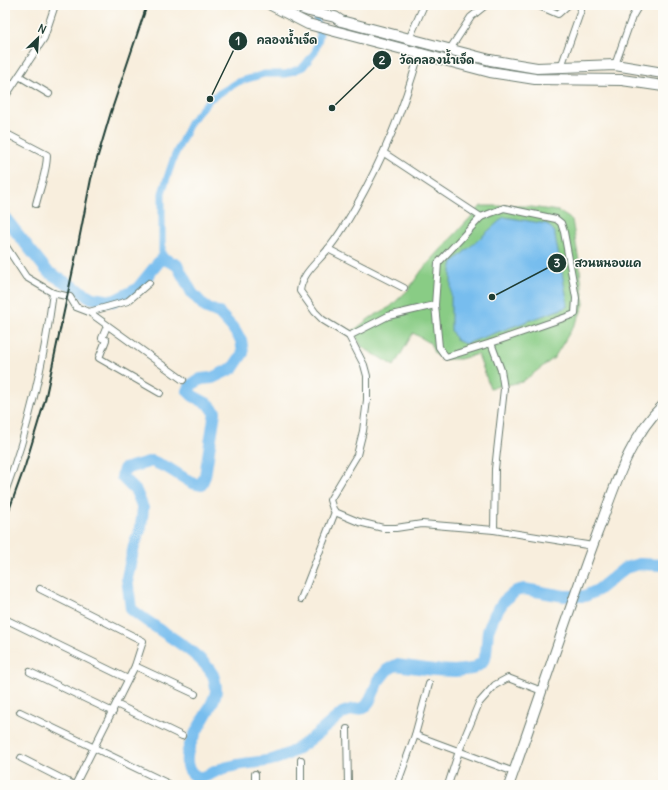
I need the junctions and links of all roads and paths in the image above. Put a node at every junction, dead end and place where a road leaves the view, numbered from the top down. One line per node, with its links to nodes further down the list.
1 (55, 5): 16 (street)
2 (271, 5): 12 (main road)
3 (292, 5): 10 (main road)
4 (424, 5): 10 (street)
5 (486, 5): 11 (street)
6 (537, 5): 7 (street)
7 (568, 5)
8 (580, 5): 14 (street)
9 (640, 5): 13 (street)
10 (409, 39): 11 (main road)
11 (450, 49): 14 (main road)
12 (419, 54): 17 (main road); 21 (street)
13 (615, 65): 14 (main road); 15 (main road)
14 (562, 67)
15 (663, 73)
16 (19, 76): 18 (street); 19 (street)
17 (663, 86)
18 (49, 94)
19 (5, 96)
20 (5, 133): 22 (street)
21 (384, 153): 23 (street); 25 (street)
22 (36, 204)
23 (482, 217): 29 (street); 33 (street)
24 (5, 245): 28 (street)
25 (328, 249): 27 (street); 32 (street)
26 (149, 283): 30 (street)
27 (404, 288)
28 (53, 293): 30 (street); 37 (street)
29 (435, 305): 32 (street); 33 (street)
30 (89, 312): 31 (street)
31 (108, 326): 34 (street); 35 (street)
32 (349, 336): 38 (street)
33 (491, 343): 39 (street)
34 (184, 380)
35 (160, 393)
36 (663, 405): 40 (street)
37 (5, 492)
38 (335, 512): 39 (street); 42 (street)
39 (494, 530): 40 (street)
40 (592, 546): 48 (street)
41 (40, 589): 44 (street)
42 (301, 599)
43 (5, 619): 46 (street)
44 (135, 666): 46 (street); 49 (street)
45 (30, 672): 52 (street)
46 (128, 679): 50 (street)
47 (429, 684): 54 (street)
48 (542, 691): 57 (street); 60 (street)
49 (195, 694)
50 (116, 704): 52 (street); 55 (street)
51 (20, 712): 56 (street)
52 (113, 712): 56 (street)
53 (347, 729): 66 (street)
54 (415, 735): 57 (street); 67 (street)
55 (182, 736)
56 (95, 747): 62 (street); 63 (street)
57 (459, 751): 60 (street); 68 (street)
58 (21, 758): 62 (street)
59 (301, 760): 65 (street)
60 (514, 772): 69 (street)
61 (255, 774): 64 (street)
62 (75, 785)
63 (170, 785)
64 (255, 785)
65 (301, 785)
66 (348, 785)
67 (397, 785)
68 (448, 785)
69 (509, 785)

